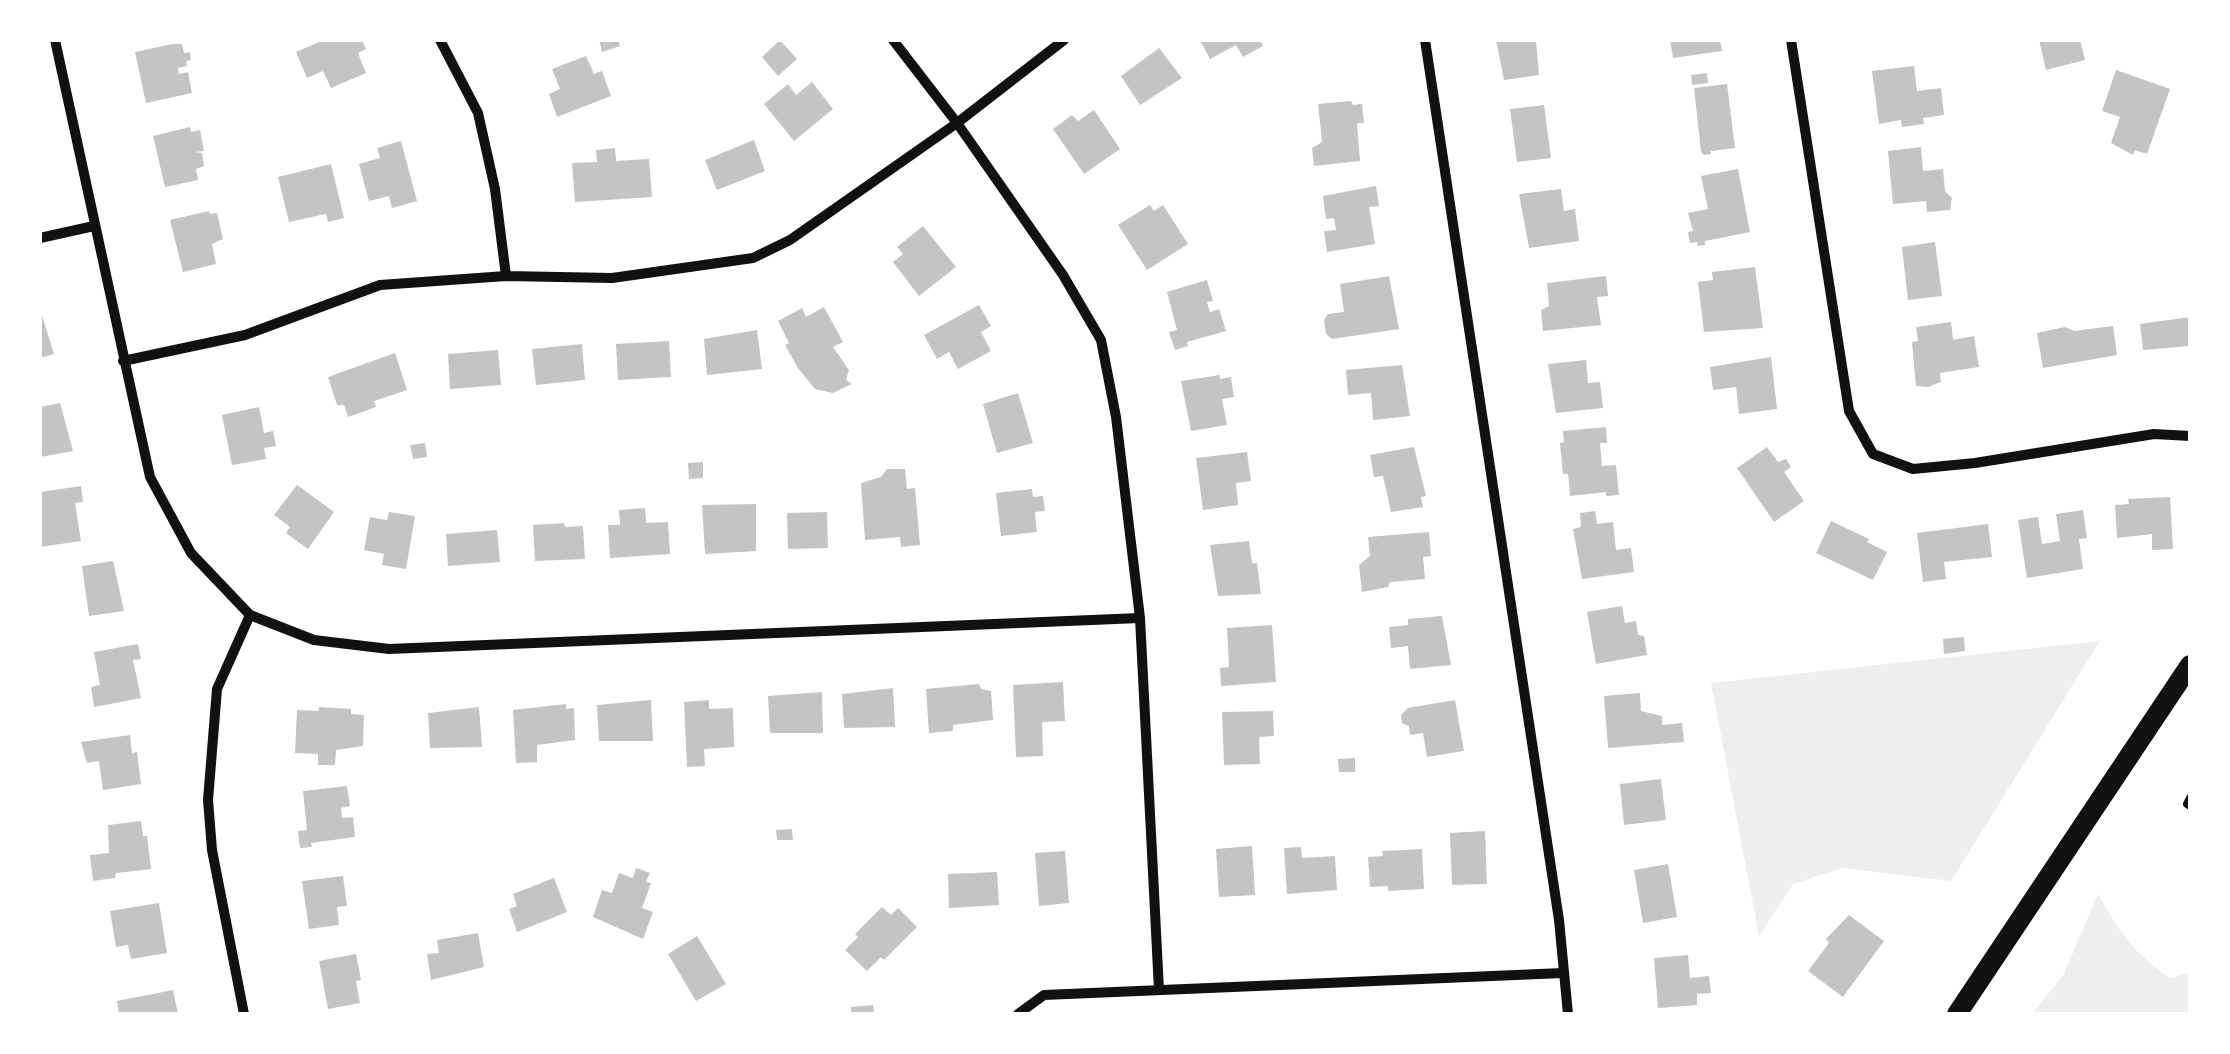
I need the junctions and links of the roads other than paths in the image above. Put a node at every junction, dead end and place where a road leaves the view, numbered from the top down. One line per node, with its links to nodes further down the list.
1 (55, 40): 8 (street)
2 (440, 40): 10 (street)
3 (893, 40): 7 (street)
4 (1064, 40): 7 (street)
5 (1425, 40): 18 (street)
6 (1791, 40): 12 (street)
7 (957, 123): 10 (street); 14 (street)
8 (94, 226): 9 (street); 11 (street)
9 (40, 238)
10 (506, 276): 11 (street)
11 (122, 361): 13 (street)
12 (2190, 436)
13 (250, 615): 14 (street); 20 (street)
14 (1140, 618): 19 (street)
15 (2190, 665): 23 (main road)
16 (2190, 798): 17 (lane)
17 (2190, 806)
18 (1563, 973): 19 (street); 22 (street)
19 (1159, 990): 21 (street)
20 (244, 1014)
21 (1018, 1014)
22 (1568, 1014)
23 (1957, 1014)

